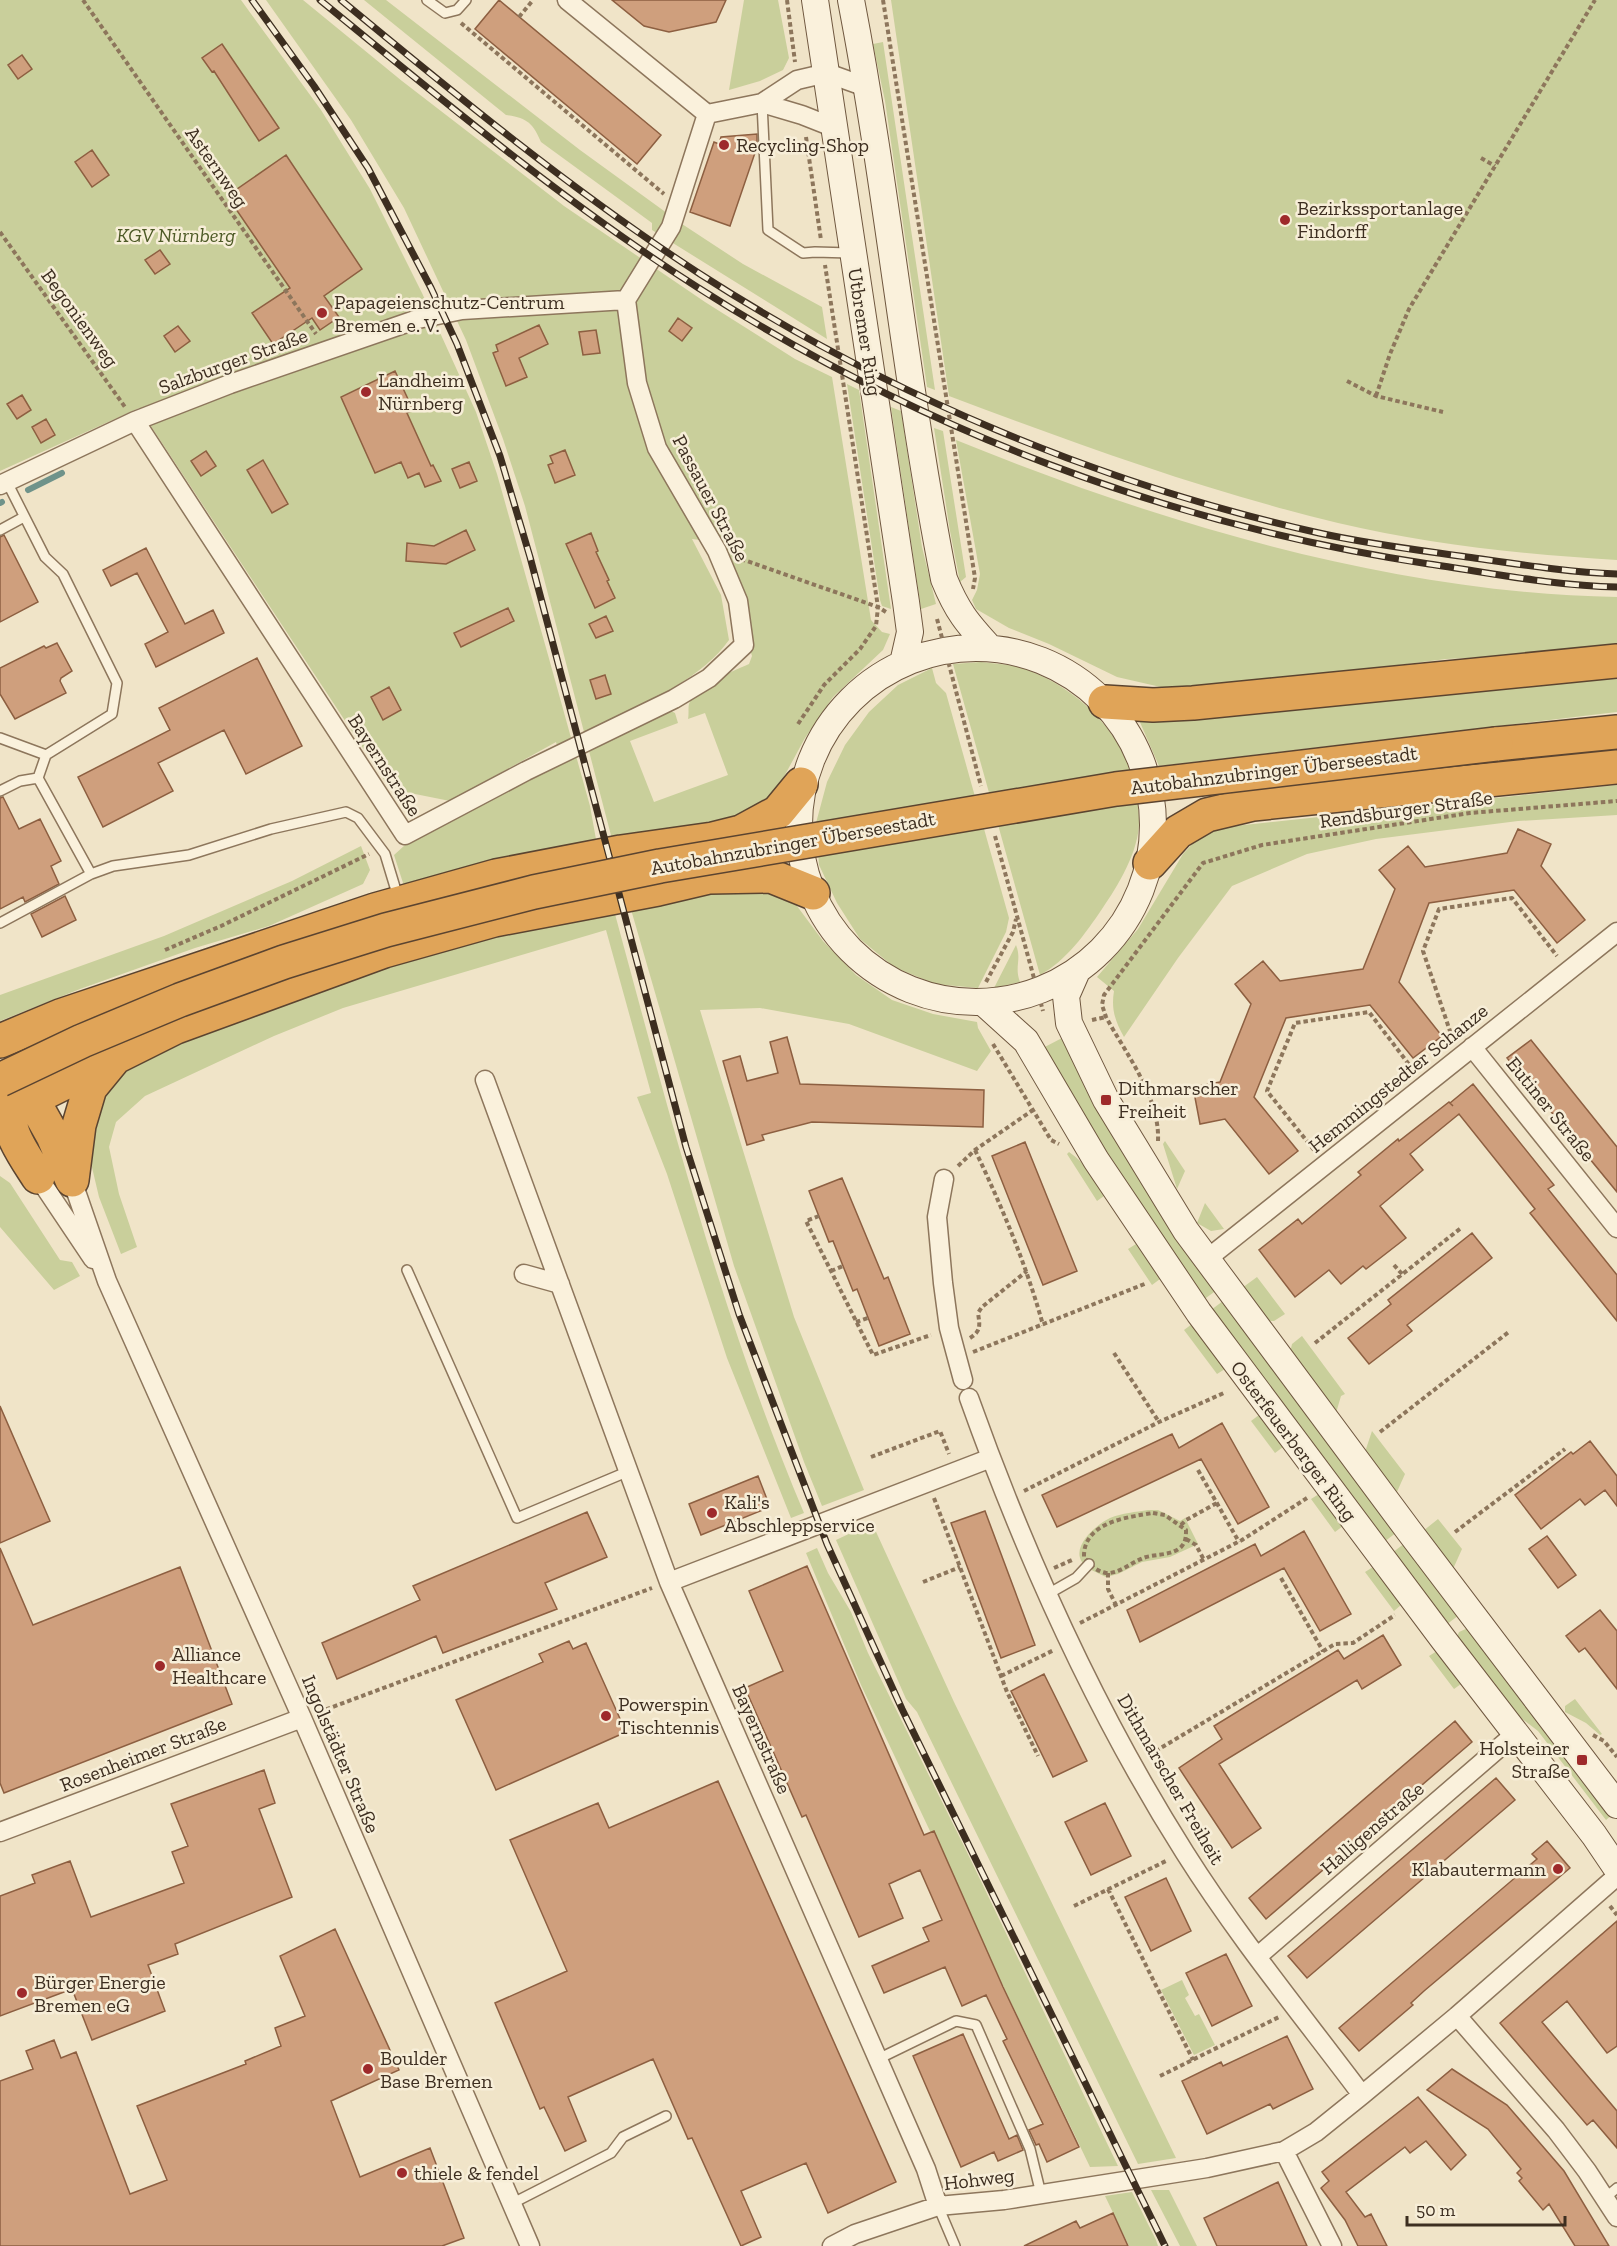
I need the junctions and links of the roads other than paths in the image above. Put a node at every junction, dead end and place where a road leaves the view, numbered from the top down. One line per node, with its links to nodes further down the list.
1 (427, 0): 2 (lane)
2 (466, 0)
3 (567, 0): 9 (street)
4 (815, 0): 6 (main road, Utbremer Ring)
5 (851, 0): 7 (main road, Utbremer Ring)
6 (827, 73): 7 (street); 8 (street); 10 (main road, Utbremer Ring)
7 (866, 87): 18 (main road, Utbremer Ring)
8 (762, 103): 9 (street); 10 (street); 11 (lane)
9 (707, 114): 12 (street)
10 (835, 128): 11 (main road, Utbremer Ring)
11 (853, 254): 20 (main road, Utbremer Ring)
12 (626, 300): 13 (street, Salzburger Straße); 17 (street, Passauer Straße)
13 (135, 421): 14 (street, Salzburger Straße); 17 (street, Bayernstraße)
14 (3, 484): 15 (lane)
15 (24, 517): 16 (lane); 24 (lane)
16 (0, 530)
17 (744, 645)
18 (990, 648): 20 (main road); 21 (main road)
19 (1617, 661): 21 (highway)
20 (903, 663): 27 (main road)
21 (1105, 702): 29 (main road)
22 (1617, 732): 42 (highway, Autobahnzubringer Überseestadt, bridge)
23 (0, 738): 24 (lane)
24 (46, 755): 26 (lane)
25 (1617, 767): 29 (highway)
26 (38, 778): 28 (lane); 30 (lane)
27 (801, 784): 31 (main road); 32 (highway)
28 (0, 791)
29 (1150, 863): 35 (main road)
30 (91, 874): 32 (lane); 33 (lane)
31 (813, 893): 36 (main road); 40 (highway)
32 (400, 903): 37 (highway)
33 (0, 923)
34 (1617, 932): 39 (street, Hemmingstedter Schanze)
35 (1077, 971): 36 (main road); 48 (main road, Osterfeuerberger Ring)
36 (985, 1004): 61 (main road, Osterfeuerberger Ring)
37 (60, 1016): 38 (highway); 42 (highway)
38 (0, 1041)
39 (1466, 1052): 47 (street, Eutiner Straße); 48 (street, Hemmingstedter Schanze)
40 (114, 1059): 42 (highway); 46 (highway)
41 (485, 1080): 52 (street, Bayernstraße)
42 (7, 1096): 44 (highway); 46 (highway)
43 (0, 1163): 44 (highway)
44 (38, 1177): 51 (street, Ingolstädter Straße)
45 (944, 1179): 53 (street)
46 (72, 1180): 51 (street, Ingolstädter Straße)
47 (1617, 1228)
48 (1207, 1259): 60 (main road, Osterfeuerberger Ring)
49 (406, 1270): 56 (lane)
50 (524, 1274): 52 (street)
51 (107, 1281): 62 (street, Ingolstädter Straße)
52 (560, 1284): 56 (street, Bayernstraße)
53 (963, 1380)
54 (969, 1398): 55 (street, Dithmarscher Freiheit)
55 (990, 1458): 58 (street); 59 (street, Dithmarscher Freiheit)
56 (629, 1471): 58 (street, Bayernstraße)
57 (1087, 1560): 59 (lane)
58 (669, 1582): 70 (street, Bayernstraße)
59 (1048, 1594): 68 (street, Dithmarscher Freiheit)
60 (1473, 1615): 61 (main road); 64 (main road, Osterfeuerberger Ring)
61 (1443, 1639): 63 (main road, Osterfeuerberger Ring)
62 (302, 1718): 65 (street, Rosenheimer Straße); 76 (street, Ingolstädter Straße)
63 (1515, 1734): 66 (main road, Osterfeuerberger Ring); 68 (street, Halligenstraße)
64 (1617, 1805)
65 (0, 1832)
66 (1617, 1869)
67 (1617, 1876): 69 (street)
68 (1258, 1956): 71 (street, Dithmarscher Freiheit)
69 (1457, 2016): 71 (street); 74 (street)
70 (878, 2059): 75 (lane); 77 (street, Bayernstraße)
71 (1362, 2095): 73 (street)
72 (666, 2116): 76 (lane)
73 (1284, 2151): 75 (street, Hohweg); 82 (street)
74 (1611, 2193): 78 (street)
75 (1041, 2194): 77 (street, Hohweg)
76 (511, 2204): 79 (street, Ingolstädter Straße)
77 (938, 2206): 80 (street, Hohweg); 81 (lane)
78 (1617, 2217)
79 (530, 2246)
80 (832, 2246)
81 (955, 2246)
82 (1332, 2246)

